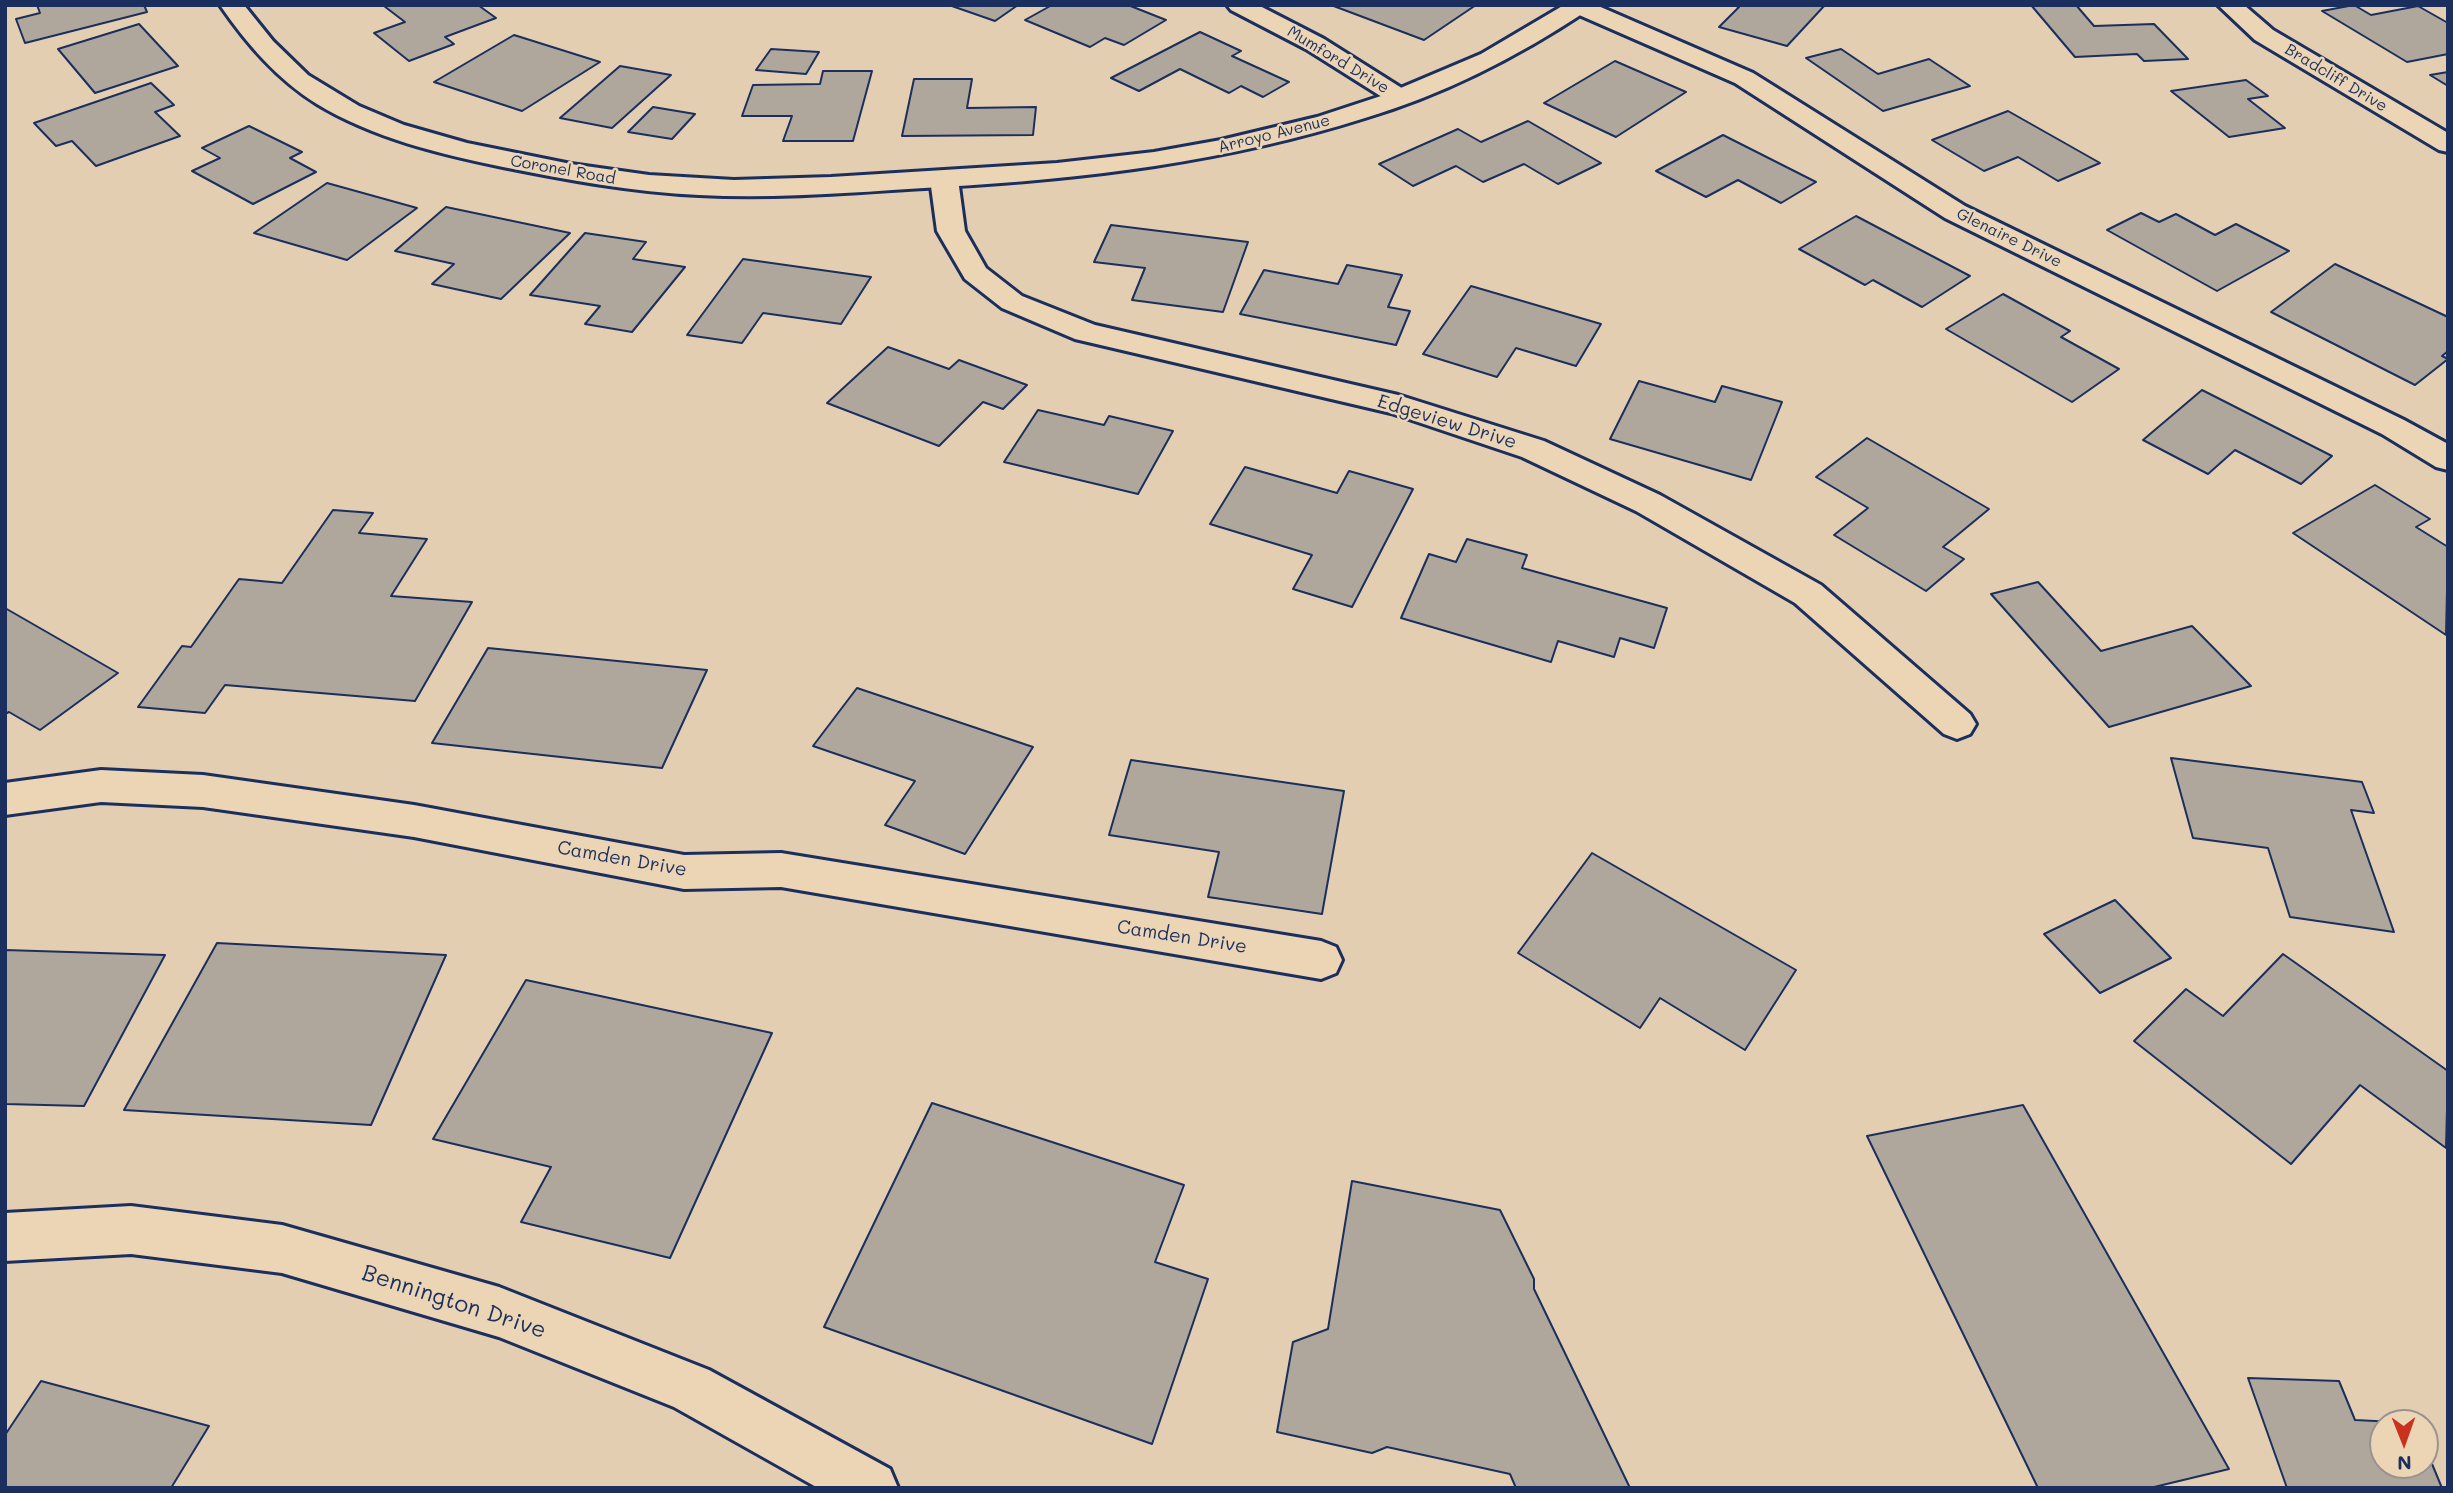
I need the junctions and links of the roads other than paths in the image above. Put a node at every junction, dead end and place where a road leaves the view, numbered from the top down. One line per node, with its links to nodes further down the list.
1 (232, 5): 7 (street, Coronel Road)
2 (1239, 5): 5 (street, Mumford Drive)
3 (2230, 5): 6 (street, Bradcliff Drive)
4 (1579, 6): 5 (street, Arroyo Avenue); 8 (street, Glenaire Drive)
5 (1399, 97): 7 (street, Arroyo Avenue)
6 (2448, 144)
7 (944, 179): 9 (street, Edgeview Drive)
8 (2448, 459)
9 (1957, 724)
10 (5, 799): 11 (street, Camden Drive)
11 (1321, 960)
12 (5, 1237): 13 (street, Bennington Drive)
13 (871, 1488)

